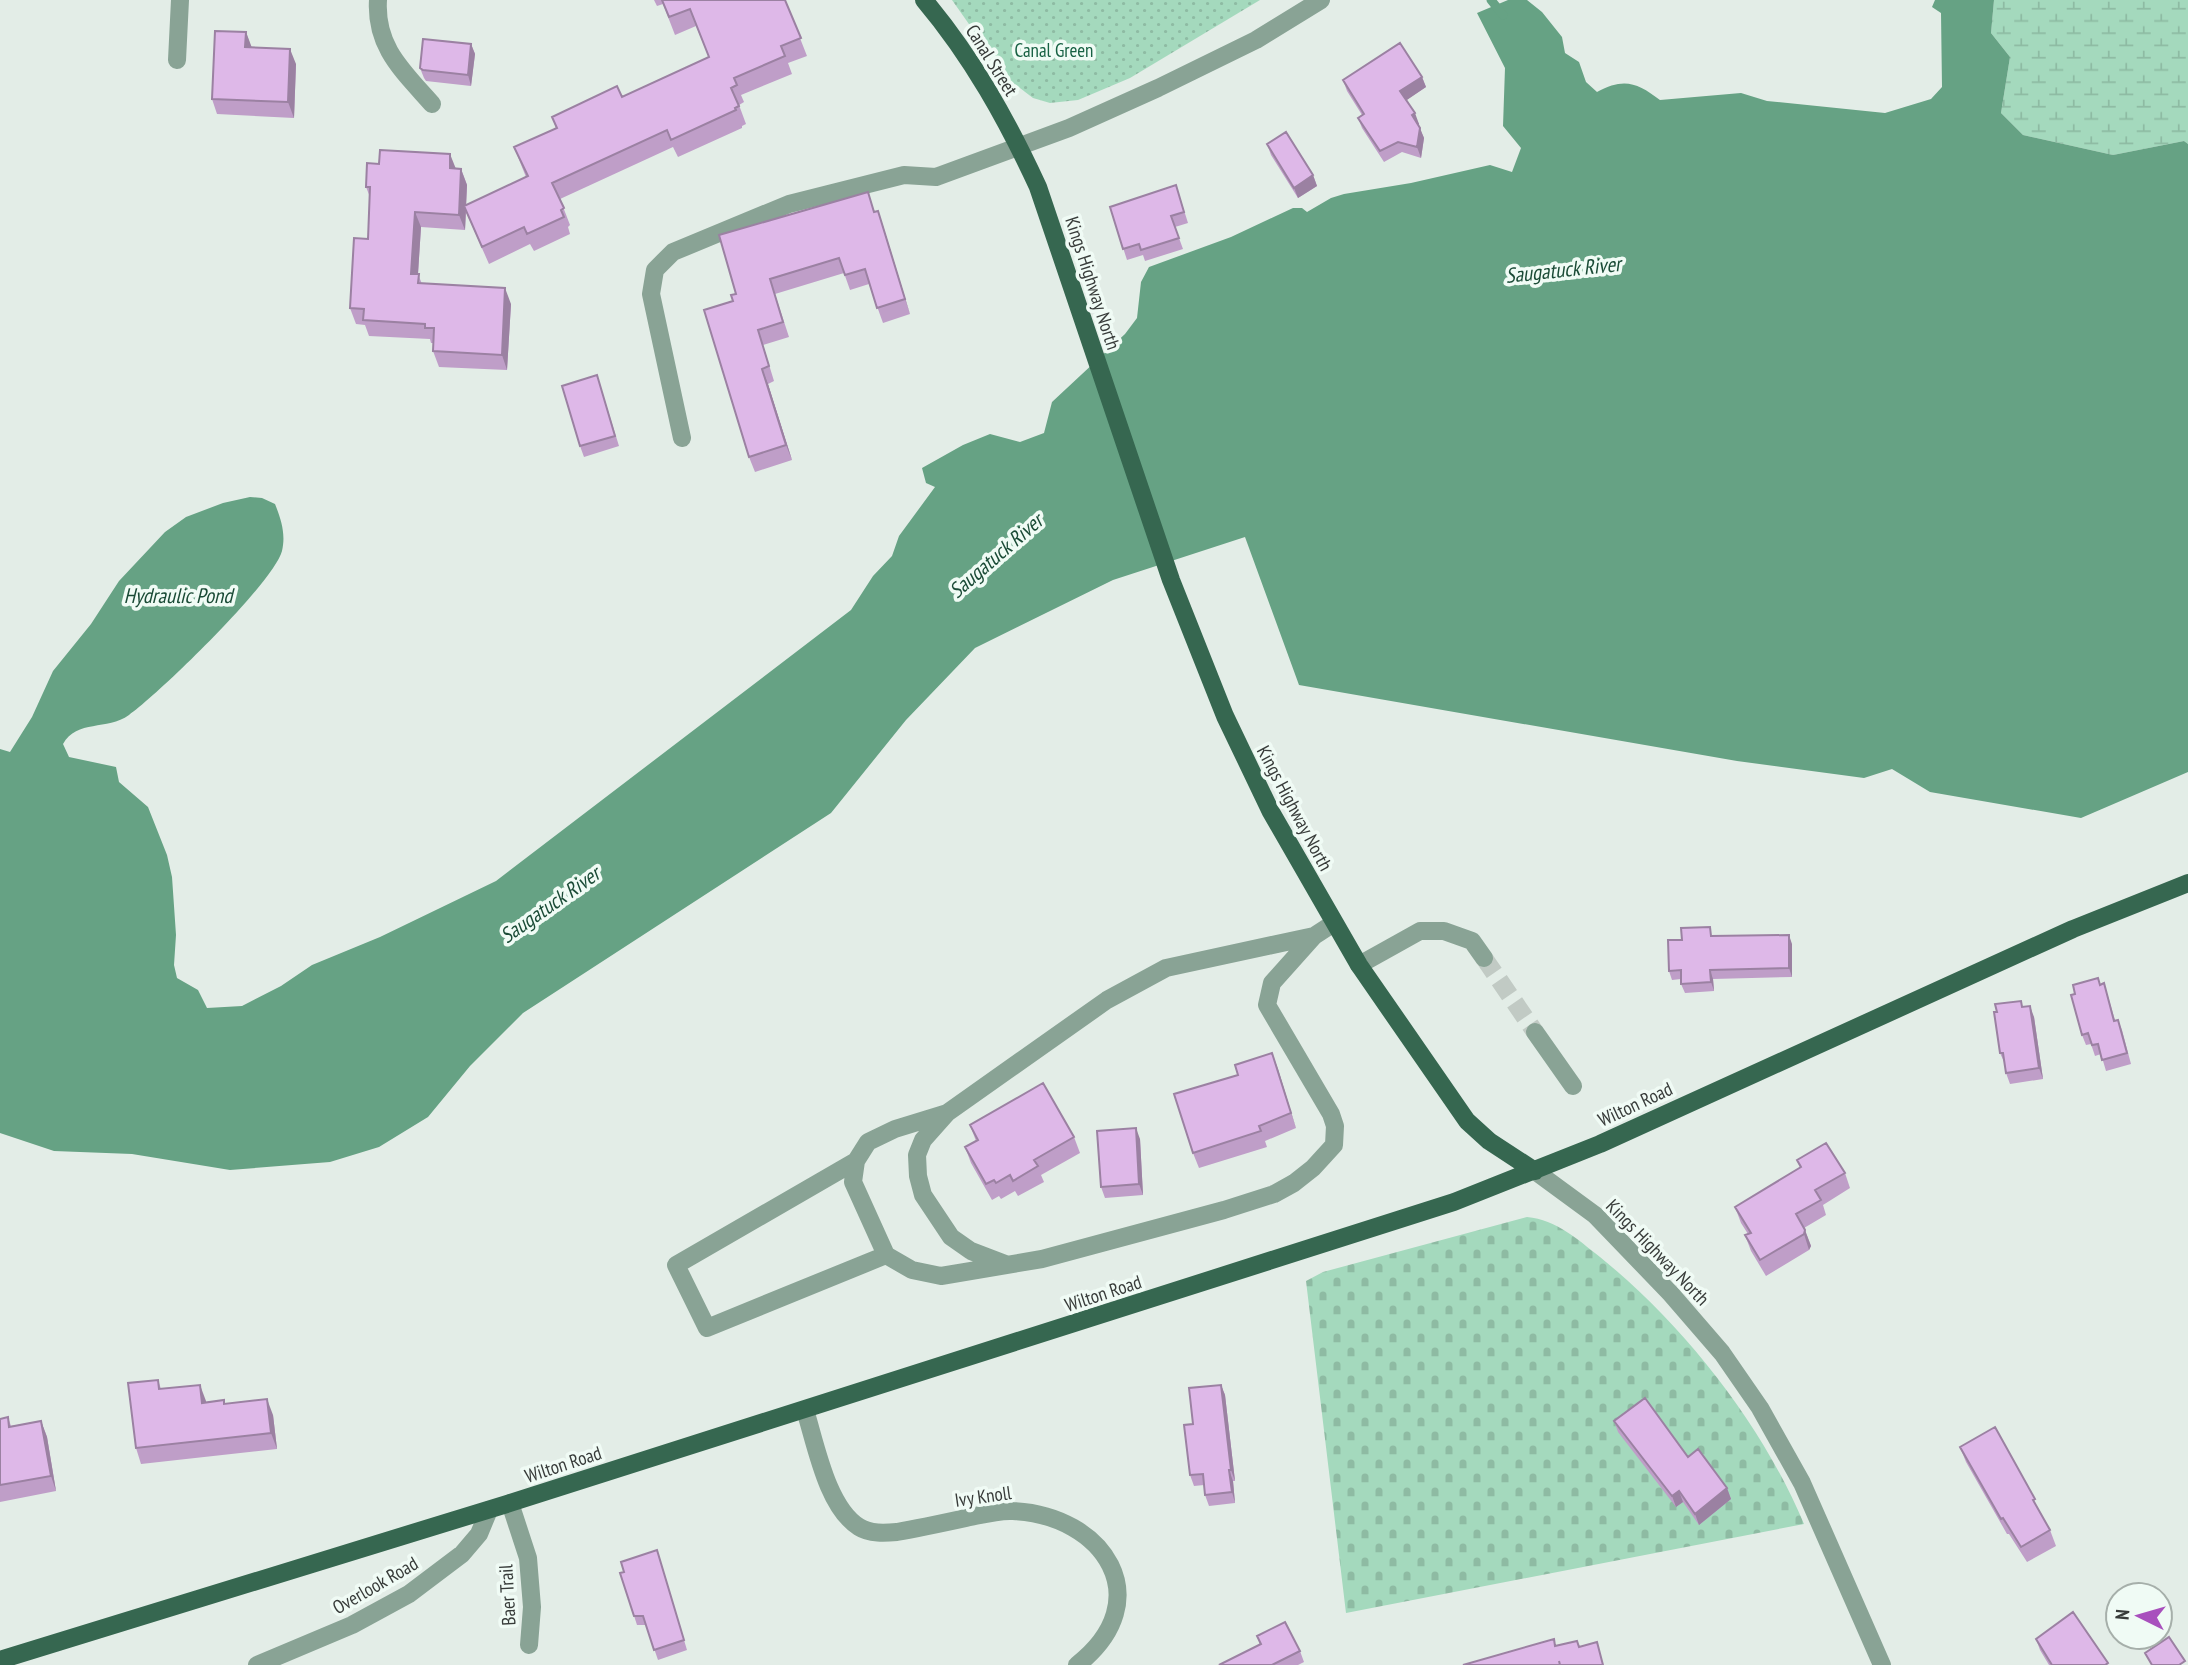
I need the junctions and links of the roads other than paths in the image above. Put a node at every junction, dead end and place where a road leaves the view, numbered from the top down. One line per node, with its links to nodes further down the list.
1 (180, 0): 5 (street)
2 (378, 0): 6 (street)
3 (924, 0): 7 (main road, Canal Street)
4 (1321, 0): 7 (street)
5 (177, 60)
6 (432, 104)
7 (1019, 145): 8 (street); 10 (main road, Kings Highway North)
8 (682, 438)
9 (2188, 883): 18 (main road, Wilton Road)
10 (1334, 923): 11 (street); 13 (main road, Kings Highway North)
11 (1314, 936): 16 (street); 20 (street)
12 (1484, 958): 13 (street)
13 (1359, 964): 18 (main road, Kings Highway North)
14 (1535, 1032): 15 (street)
15 (1573, 1086)
16 (947, 1113): 17 (street); 20 (street)
17 (856, 1161): 19 (street); 19 (street)
18 (1535, 1171): 21 (main road, Wilton Road); 28 (street, Kings Highway North)
19 (886, 1255): 20 (street)
20 (1005, 1264)
21 (805, 1410): 22 (main road, Wilton Road); 27 (street, Ivy Knoll)
22 (510, 1503): 23 (main road, Wilton Road); 24 (street, Baer Trail)
23 (489, 1510): 25 (main road, Wilton Road); 26 (street, Overlook Road)
24 (529, 1645)
25 (0, 1660)
26 (257, 1665)
27 (1077, 1665)
28 (1882, 1665)

